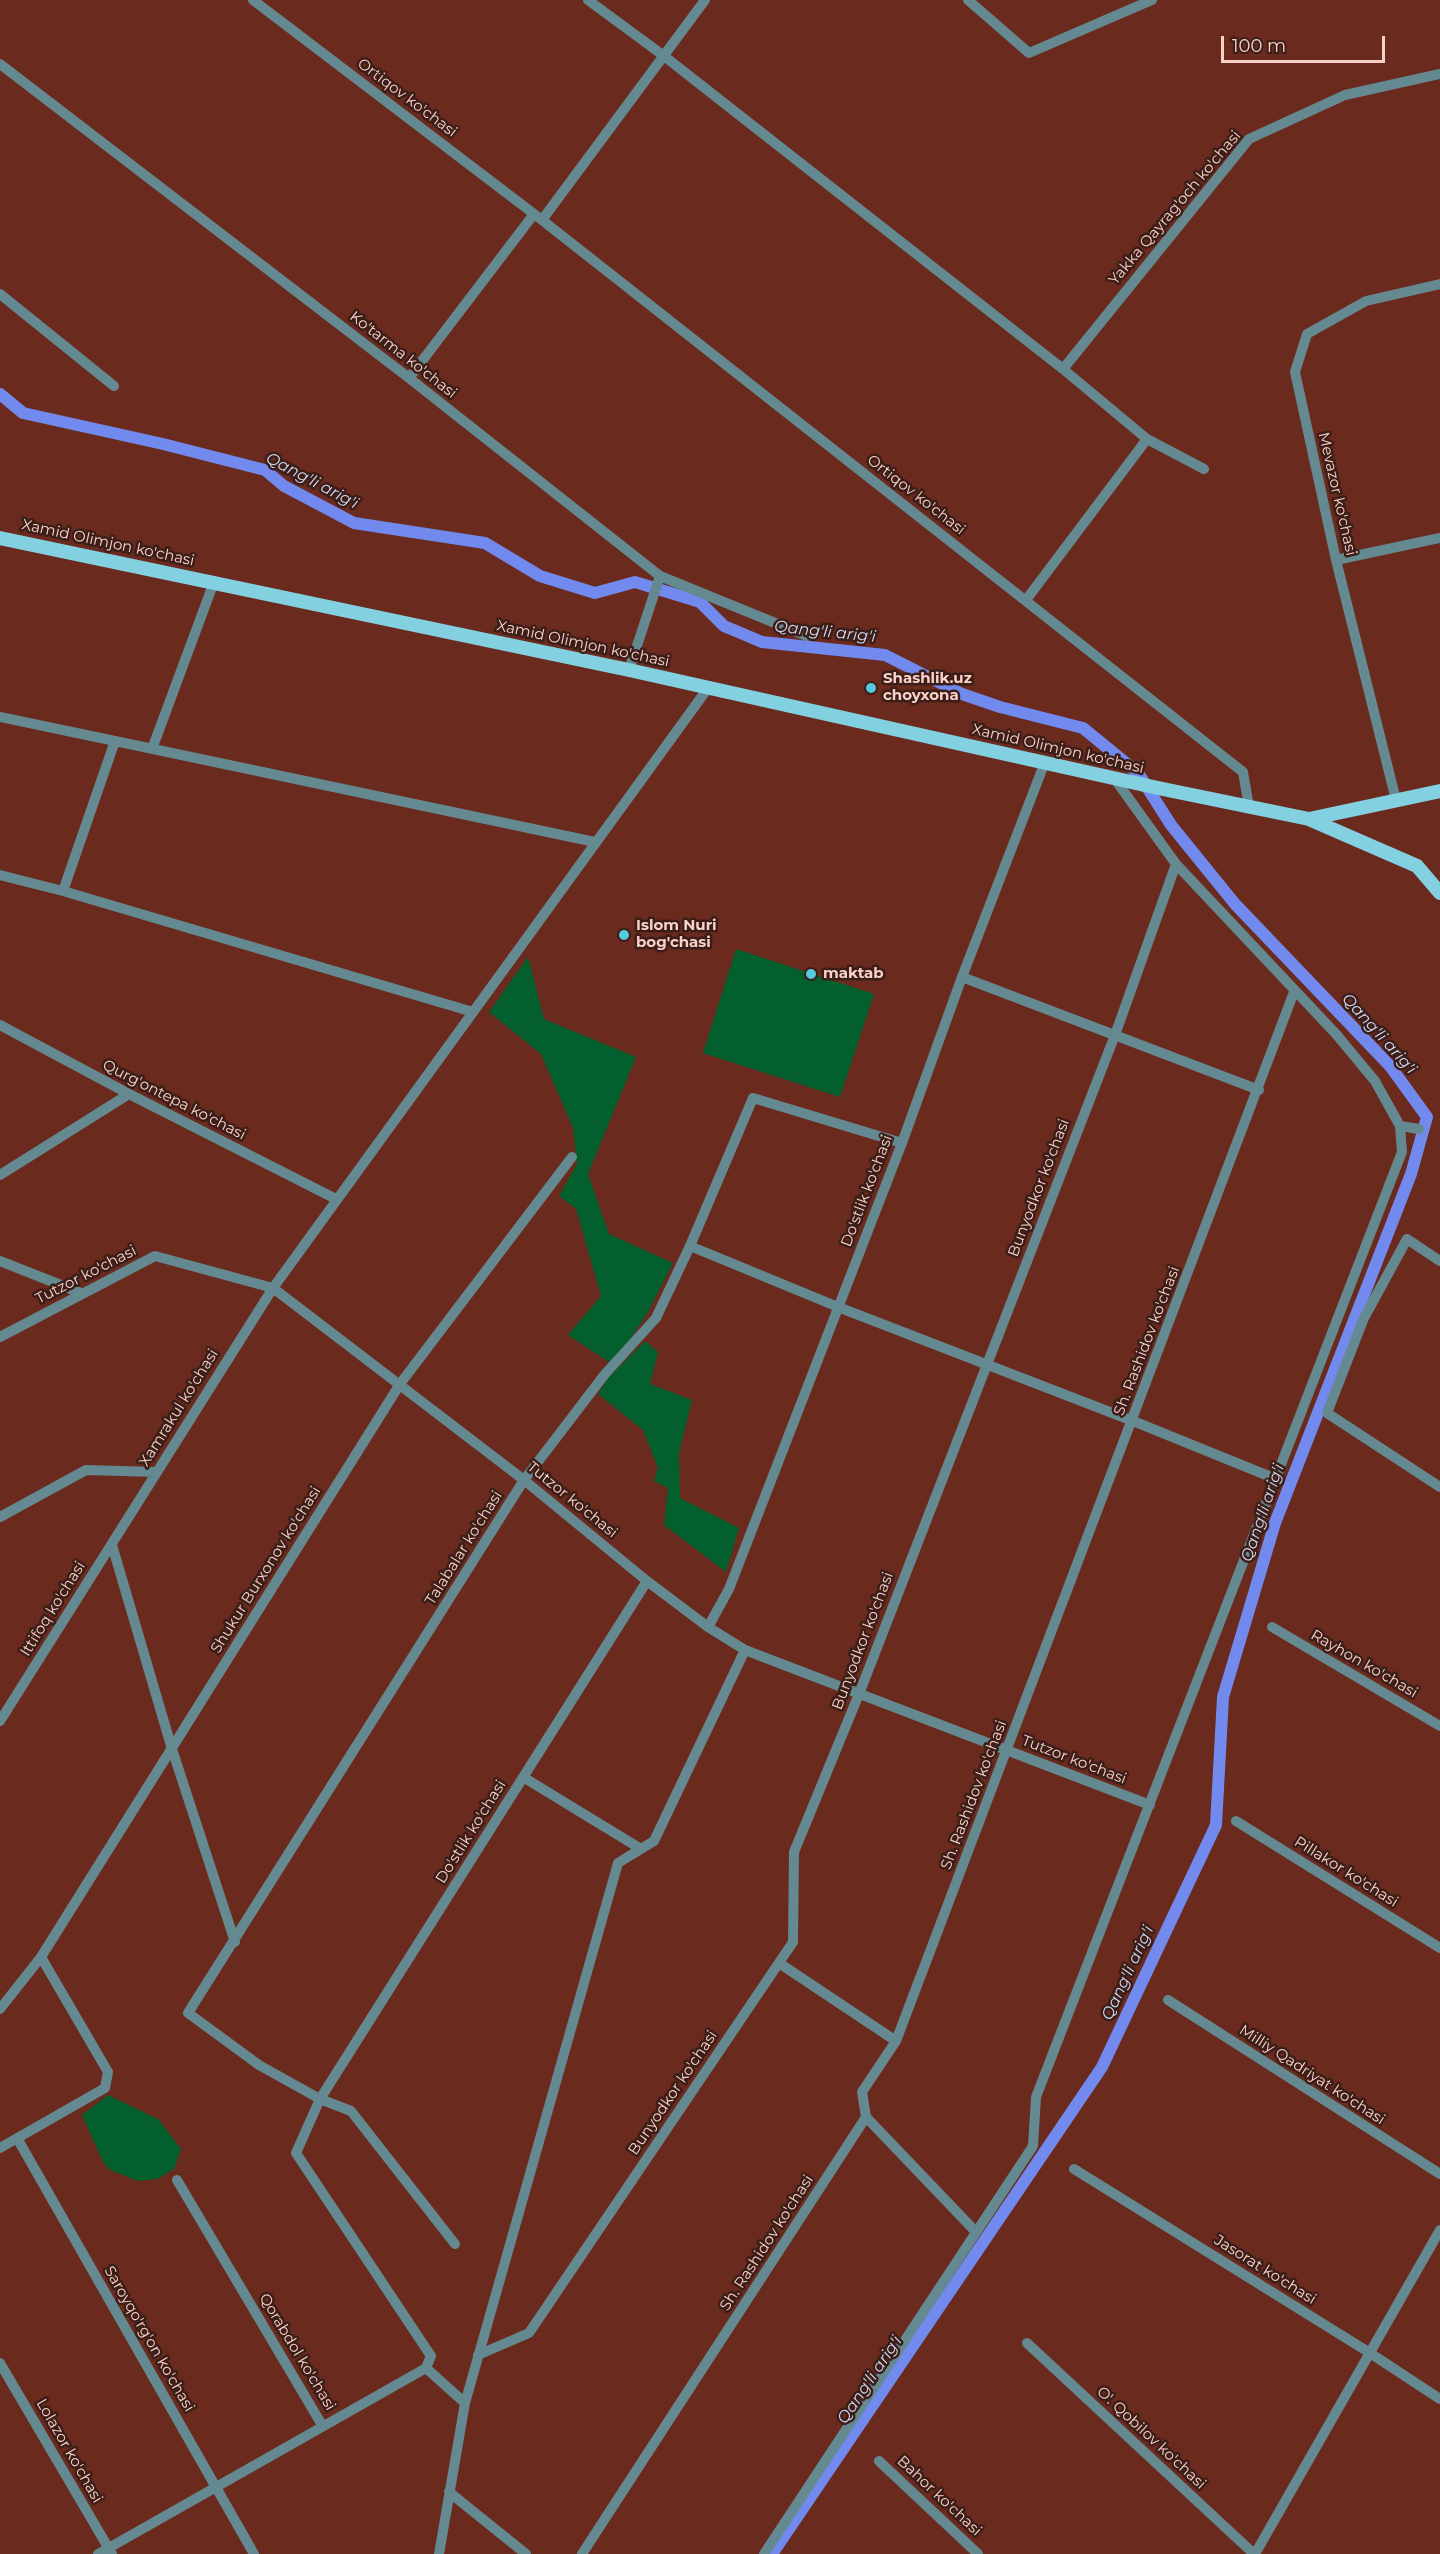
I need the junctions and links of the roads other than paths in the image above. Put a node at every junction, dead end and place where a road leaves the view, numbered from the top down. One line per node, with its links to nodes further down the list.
1 (253, 0): 9 (street, Ortiqov ko'chasi)
2 (588, 0): 6 (street)
3 (705, 0): 6 (street)
4 (969, 0): 5 (street)
5 (1152, 0)
6 (664, 56): 9 (street); 12 (street)
7 (0, 64): 13 (street, Ko'tarma ko'chasi)
8 (1440, 74): 12 (street, Yakka Qayrag'och ko'chasi)
9 (538, 217): 13 (street); 22 (street, Ortiqov ko'chasi)
10 (1440, 284): 19 (street, Mevazor ko'chasi)
11 (0, 294): 14 (street)
12 (1063, 369): 15 (street)
13 (409, 378): 21 (street, Ko'tarma ko'chasi)
14 (114, 386)
15 (1147, 439): 16 (street); 22 (street)
16 (1204, 469)
17 (1440, 537): 19 (street)
18 (0, 538): 20 (main road, Xamid Olimjon ko'chasi)
19 (1336, 560): 32 (street, Mevazor ko'chasi)
20 (214, 582): 24 (main road, Xamid Olimjon ko'chasi); 28 (street)
21 (658, 585): 23 (street, Ko'tarma ko'chasi); 24 (street)
22 (1026, 600): 33 (street, Ortiqov ko'chasi)
23 (807, 636)
24 (629, 670): 25 (main road, Xamid Olimjon ko'chasi)
25 (708, 688): 29 (main road, Xamid Olimjon ko'chasi); 35 (street, Xamrakul ko'chasi)
26 (0, 717): 27 (street)
27 (115, 741): 28 (street); 38 (street)
28 (152, 749): 35 (street)
29 (1045, 762): 30 (main road, Xamid Olimjon ko'chasi); 40 (street, Do'stlik ko'chasi)
30 (1114, 778): 33 (main road, Xamid Olimjon ko'chasi); 36 (street)
31 (1440, 791): 32 (main road)
32 (1396, 800): 34 (main road)
33 (1249, 807): 34 (main road)
34 (1309, 819): 39 (main road)
35 (595, 842): 42 (street, Xamrakul ko'chasi)
36 (1176, 864): 41 (street); 44 (street, Bunyodkor ko'chasi)
37 (0, 875): 38 (street)
38 (63, 891): 42 (street)
39 (1440, 893)
40 (963, 977): 44 (street); 49 (street, Do'stlik ko'chasi)
41 (1294, 992): 45 (street, Sh. Rashidov ko'chasi); 47 (street)
42 (472, 1012): 52 (street, Xamrakul ko'chasi)
43 (0, 1025): 46 (street, Qurg'ontepa ko'chasi)
44 (1115, 1035): 45 (street); 60 (street, Bunyodkor ko'chasi)
45 (1259, 1090): 62 (street, Sh. Rashidov ko'chasi)
46 (129, 1094): 51 (street); 52 (street, Qurg'ontepa ko'chasi)
47 (1400, 1126): 48 (street); 64 (street)
48 (1419, 1129)
49 (902, 1143): 53 (street, Talabalar ko'chasi); 58 (street, Do'stlik ko'chasi)
50 (572, 1157): 61 (street, Shukur Burxonov ko'chasi)
51 (0, 1175)
52 (336, 1199): 56 (street, Xamrakul ko'chasi)
53 (690, 1246): 58 (street); 65 (street, Talabalar ko'chasi)
54 (0, 1261): 57 (street)
55 (1440, 1261): 66 (street)
56 (273, 1288): 57 (street, Tutzor ko'chasi); 61 (street, Tutzor ko'chasi); 63 (street, Xamrakul ko'chasi)
57 (81, 1293): 59 (street, Tutzor ko'chasi)
58 (837, 1307): 60 (street); 70 (street, Do'stlik ko'chasi)
59 (0, 1337)
60 (986, 1364): 62 (street); 73 (street, Bunyodkor ko'chasi)
61 (400, 1384): 65 (street, Tutzor ko'chasi); 76 (street, Shukur Burxonov ko'chasi)
62 (1133, 1421): 64 (street); 77 (street, Sh. Rashidov ko'chasi)
63 (156, 1472): 67 (street); 68 (street, Xamrakul ko'chasi)
64 (1276, 1479): 79 (street)
65 (524, 1480): 69 (street, Tutzor ko'chasi); 82 (street, Talabalar ko'chasi)
66 (1440, 1487)
67 (0, 1517)
68 (112, 1545): 74 (street, Ittifoq ko'chasi); 76 (street)
69 (647, 1581): 70 (street, Tutzor ko'chasi); 78 (street, Do'stlik ko'chasi)
70 (708, 1627): 72 (street, Tutzor ko'chasi)
71 (1272, 1628): 75 (street, Rayhon ko'chasi)
72 (745, 1650): 73 (street, Tutzor ko'chasi); 81 (street)
73 (859, 1694): 77 (street, Tutzor ko'chasi); 85 (street, Bunyodkor ko'chasi)
74 (0, 1721)
75 (1440, 1726)
76 (172, 1749): 82 (street); 84 (street, Shukur Burxonov ko'chasi)
77 (1007, 1751): 79 (street, Tutzor ko'chasi); 88 (street, Sh. Rashidov ko'chasi)
78 (523, 1777): 81 (street); 89 (street, Do'stlik ko'chasi)
79 (1150, 1806): 97 (street)
80 (1236, 1821): 83 (street, Pillakor ko'chasi)
81 (641, 1849): 101 (street)
82 (235, 1942): 89 (street, Talabalar ko'chasi)
83 (1440, 1948)
84 (41, 1958): 87 (street, Shukur Burxonov ko'chasi); 91 (street)
85 (779, 1963): 88 (street); 101 (street, Bunyodkor ko'chasi)
86 (1168, 2001): 94 (street, Milliy Qadriyat ko'chasi)
87 (0, 2009)
88 (896, 2042): 90 (street, Sh. Rashidov ko'chasi)
89 (320, 2099): 98 (street); 103 (street, Do'stlik ko'chasi)
90 (866, 2117): 97 (street); 115 (street, Sh. Rashidov ko'chasi)
91 (17, 2138): 92 (street); 108 (street, Saroyqo'rg'on ko'chasi)
92 (0, 2148)
93 (1074, 2169): 100 (street, Jasorat ko'chasi)
94 (1440, 2174)
95 (177, 2180): 106 (street, Qorabdol ko'chasi)
96 (1440, 2230): 100 (street)
97 (975, 2231): 116 (street)
98 (456, 2244)
99 (1027, 2343): 118 (street, O'. Qobilov ko'chasi)
100 (1371, 2353): 104 (street, Jasorat ko'chasi); 118 (street)
101 (478, 2355): 105 (street)
102 (0, 2363): 110 (street, Lolazor ko'chasi)
103 (426, 2368): 105 (street); 106 (street, Qorabdol ko'chasi)
104 (1440, 2399)
105 (465, 2403): 109 (street)
106 (322, 2425): 108 (street)
107 (879, 2461): 117 (street, Bahor ko'chasi)
108 (216, 2488): 110 (street); 112 (street, Saroyqo'rg'on ko'chasi)
109 (449, 2492): 113 (street); 114 (street)
110 (110, 2551): 111 (street)
111 (98, 2554)
112 (254, 2554)
113 (438, 2554)
114 (526, 2554)
115 (582, 2554)
116 (764, 2554)
117 (978, 2554)
118 (1255, 2554)

